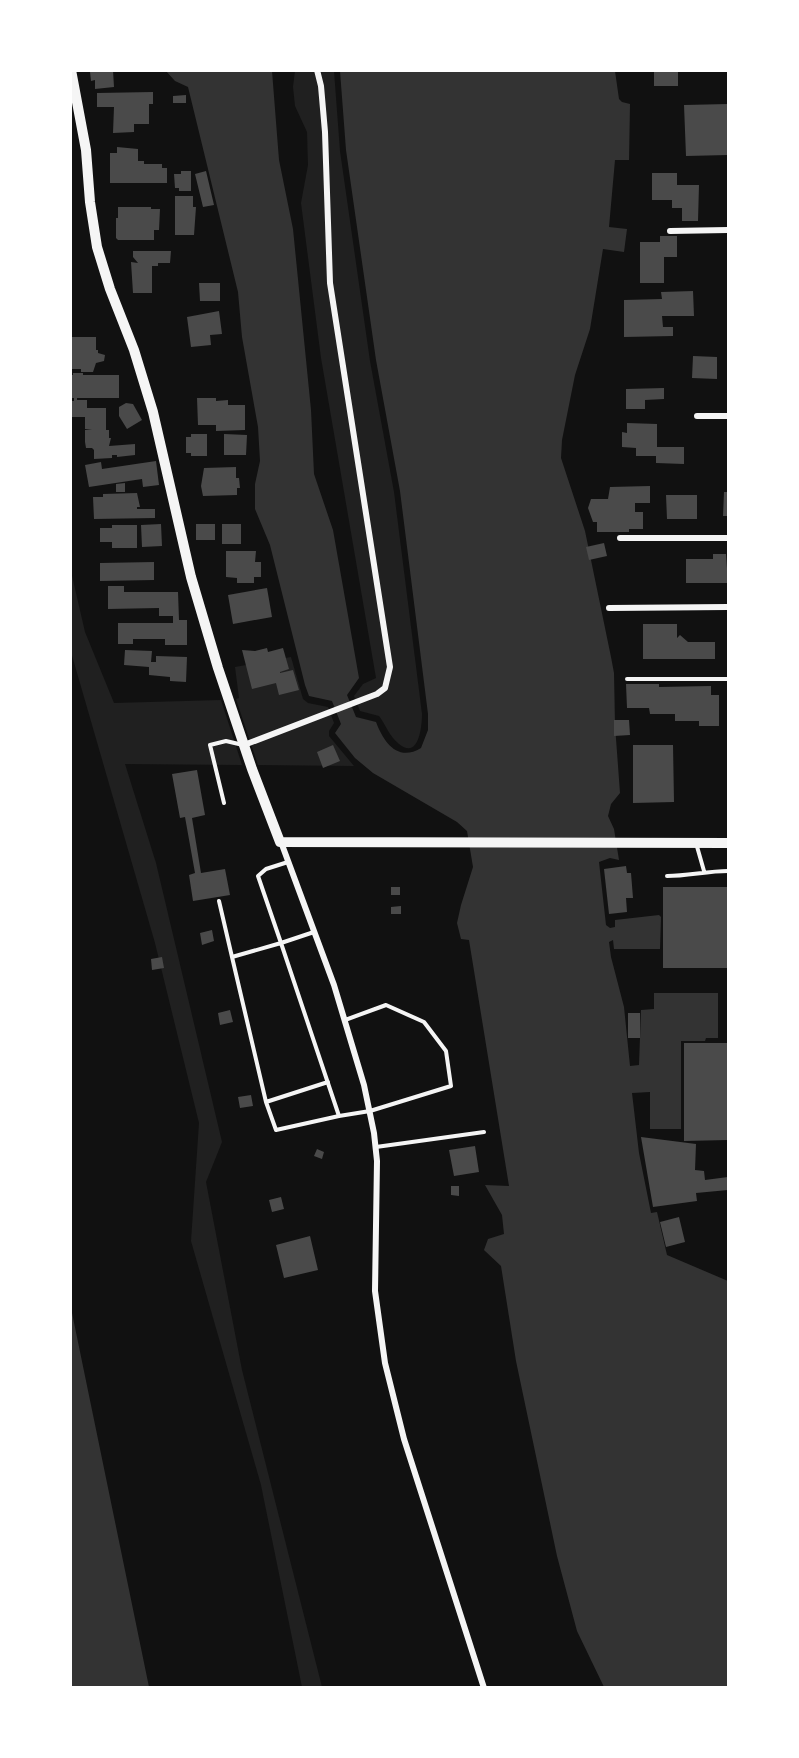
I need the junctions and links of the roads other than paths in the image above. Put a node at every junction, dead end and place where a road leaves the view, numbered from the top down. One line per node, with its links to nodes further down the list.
1 (71, 70): 13 (street)
2 (317, 70): 13 (street)
3 (729, 230): 4 (street)
4 (670, 231)
5 (697, 416): 6 (street)
6 (729, 416)
7 (620, 538): 8 (street)
8 (729, 538)
9 (729, 607): 10 (street)
10 (609, 608)
11 (627, 679): 12 (lane)
12 (729, 679)
13 (244, 745): 14 (lane); 15 (street)
14 (224, 803)
15 (280, 842): 16 (street); 18 (street)
16 (696, 843): 17 (street); 19 (lane)
17 (729, 843)
18 (289, 861): 23 (street); 24 (lane)
19 (704, 871): 20 (lane); 21 (lane)
20 (729, 871)
21 (667, 876)
22 (219, 901): 25 (lane)
23 (314, 932): 24 (lane); 26 (street)
24 (281, 943): 25 (lane); 27 (lane)
25 (232, 957): 28 (lane)
26 (344, 1020): 29 (street); 29 (lane)
27 (327, 1082): 28 (lane); 30 (lane)
28 (266, 1102): 30 (lane)
29 (370, 1111): 30 (lane); 32 (street)
30 (339, 1116)
31 (484, 1132): 32 (lane)
32 (375, 1147): 33 (street)
33 (484, 1688)

